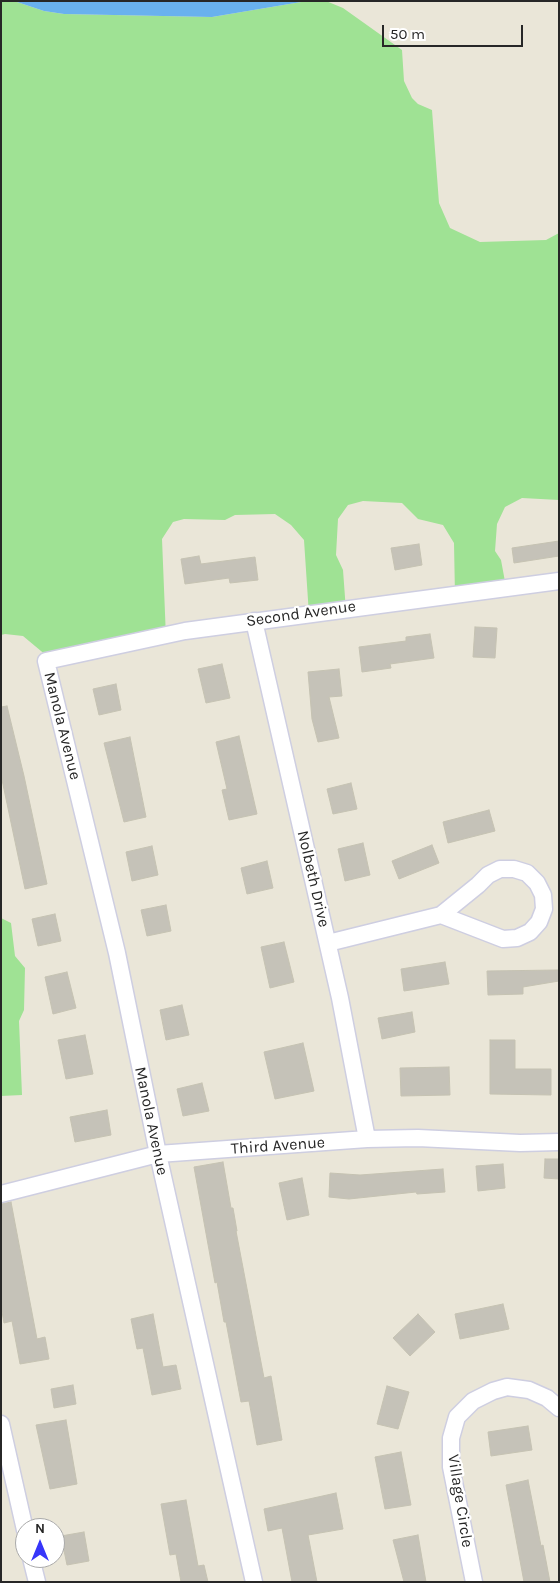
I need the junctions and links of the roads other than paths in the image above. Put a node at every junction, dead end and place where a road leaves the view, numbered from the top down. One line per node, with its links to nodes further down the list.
1 (559, 581): 2 (street, Second Avenue)
2 (254, 620): 3 (street, Second Avenue); 5 (street, Nolbeth Drive)
3 (46, 661): 8 (street, Manola Avenue)
4 (441, 915): 4 (street); 5 (street)
5 (328, 943): 6 (street, Nolbeth Drive)
6 (367, 1139): 7 (street, Third Avenue); 8 (street, Third Avenue)
7 (559, 1142)
8 (158, 1154): 9 (street, Third Avenue); 15 (street, Manola Avenue)
9 (1, 1194)
10 (559, 1408): 16 (street, Village Circle)
11 (1, 1424): 12 (street)
12 (22, 1518)
13 (34, 1568): 14 (street)
14 (37, 1582)
15 (254, 1582)
16 (474, 1582)

